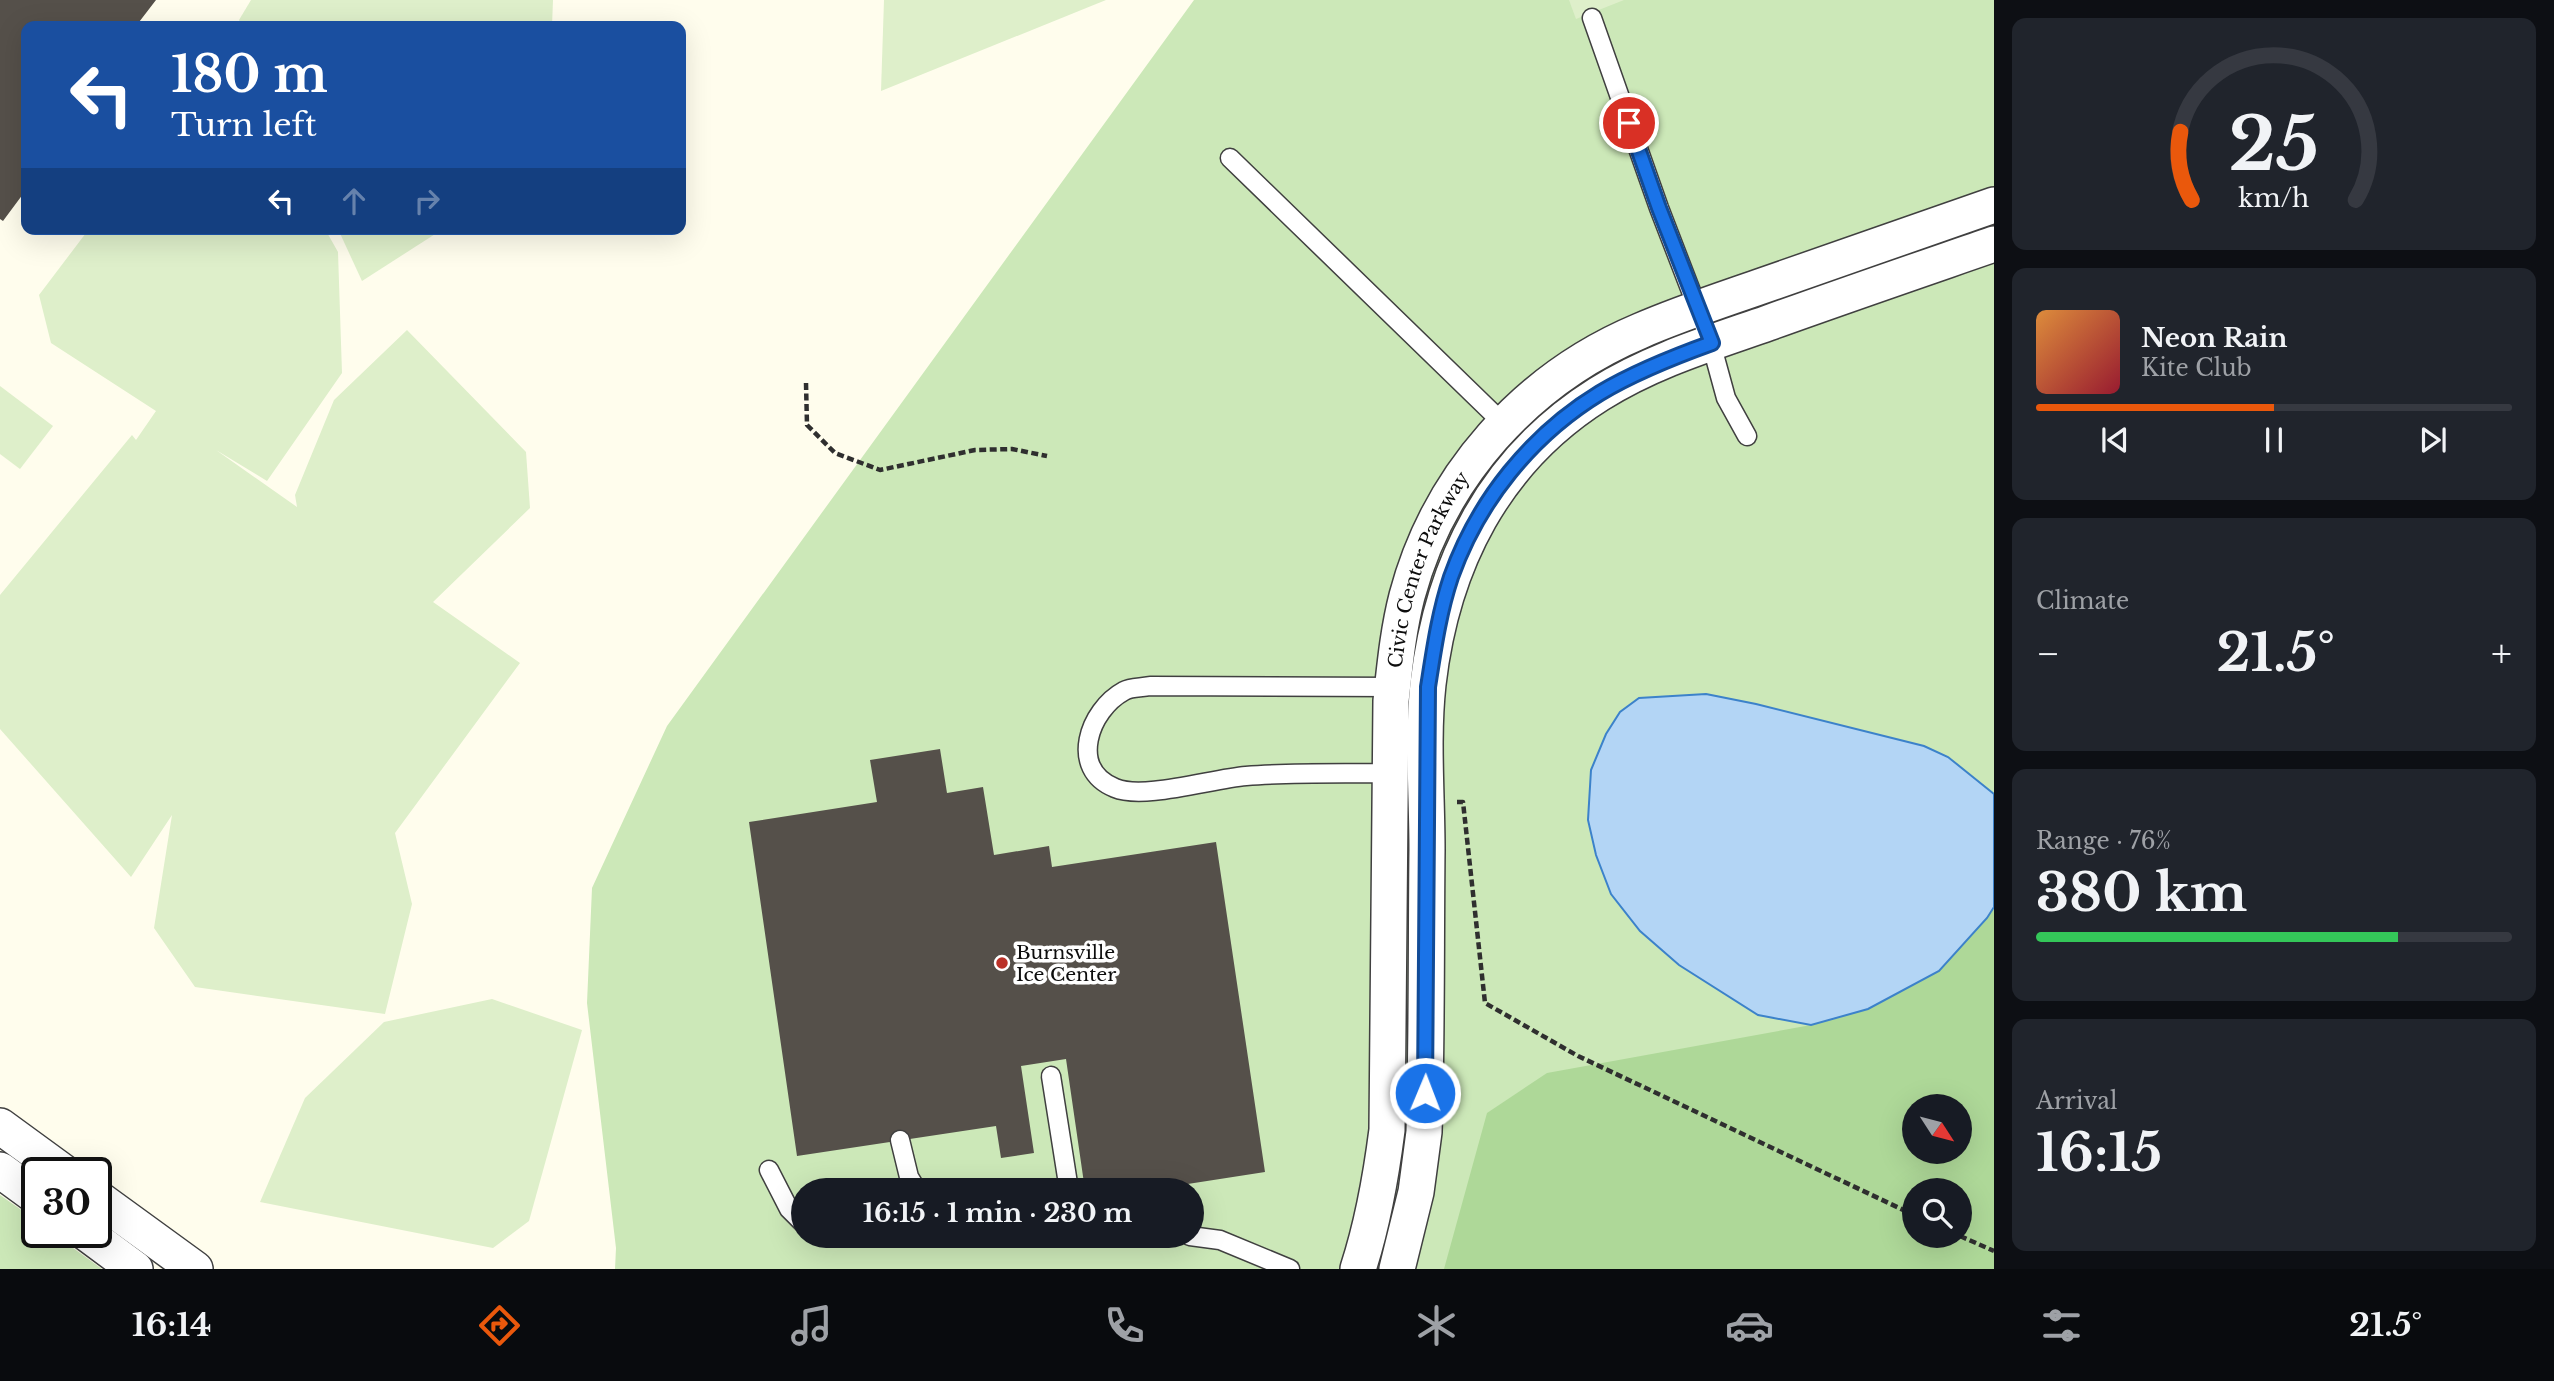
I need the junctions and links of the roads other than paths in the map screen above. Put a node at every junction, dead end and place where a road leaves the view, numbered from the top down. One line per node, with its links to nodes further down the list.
1 (1592, 18): 5 (lane)
2 (1230, 158): 7 (lane)
3 (1994, 205): 5 (street, Civic Center Parkway)
4 (1994, 244): 6 (street, Civic Center Parkway)
5 (1698, 309): 6 (lane); 7 (street, Civic Center Parkway)
6 (1712, 343): 8 (lane); 9 (street, Civic Center Parkway)
7 (1503, 423): 9 (lane); 10 (street, Civic Center Parkway)
8 (1747, 436)
9 (1529, 448): 11 (street, Civic Center Parkway)
10 (1393, 687): 11 (lane); 12 (street, Civic Center Parkway); 12 (lane)
11 (1428, 687): 13 (street, Civic Center Parkway)
12 (1391, 773): 13 (lane); 30 (street, Civic Center Parkway)
13 (1426, 789): 31 (street, Civic Center Parkway)
14 (1051, 1076): 21 (lane)
15 (0, 1126): 17 (street)
16 (900, 1140): 20 (lane)
17 (42, 1157)
18 (0, 1170): 22 (street)
19 (769, 1170): 24 (lane)
20 (910, 1178)
21 (1067, 1178)
22 (21, 1185)
23 (112, 1209): 28 (street)
24 (791, 1211)
25 (1204, 1238): 29 (lane)
26 (107, 1248): 27 (street)
27 (135, 1269)
28 (195, 1269)
29 (1290, 1269)
30 (1358, 1269)
31 (1396, 1269)

